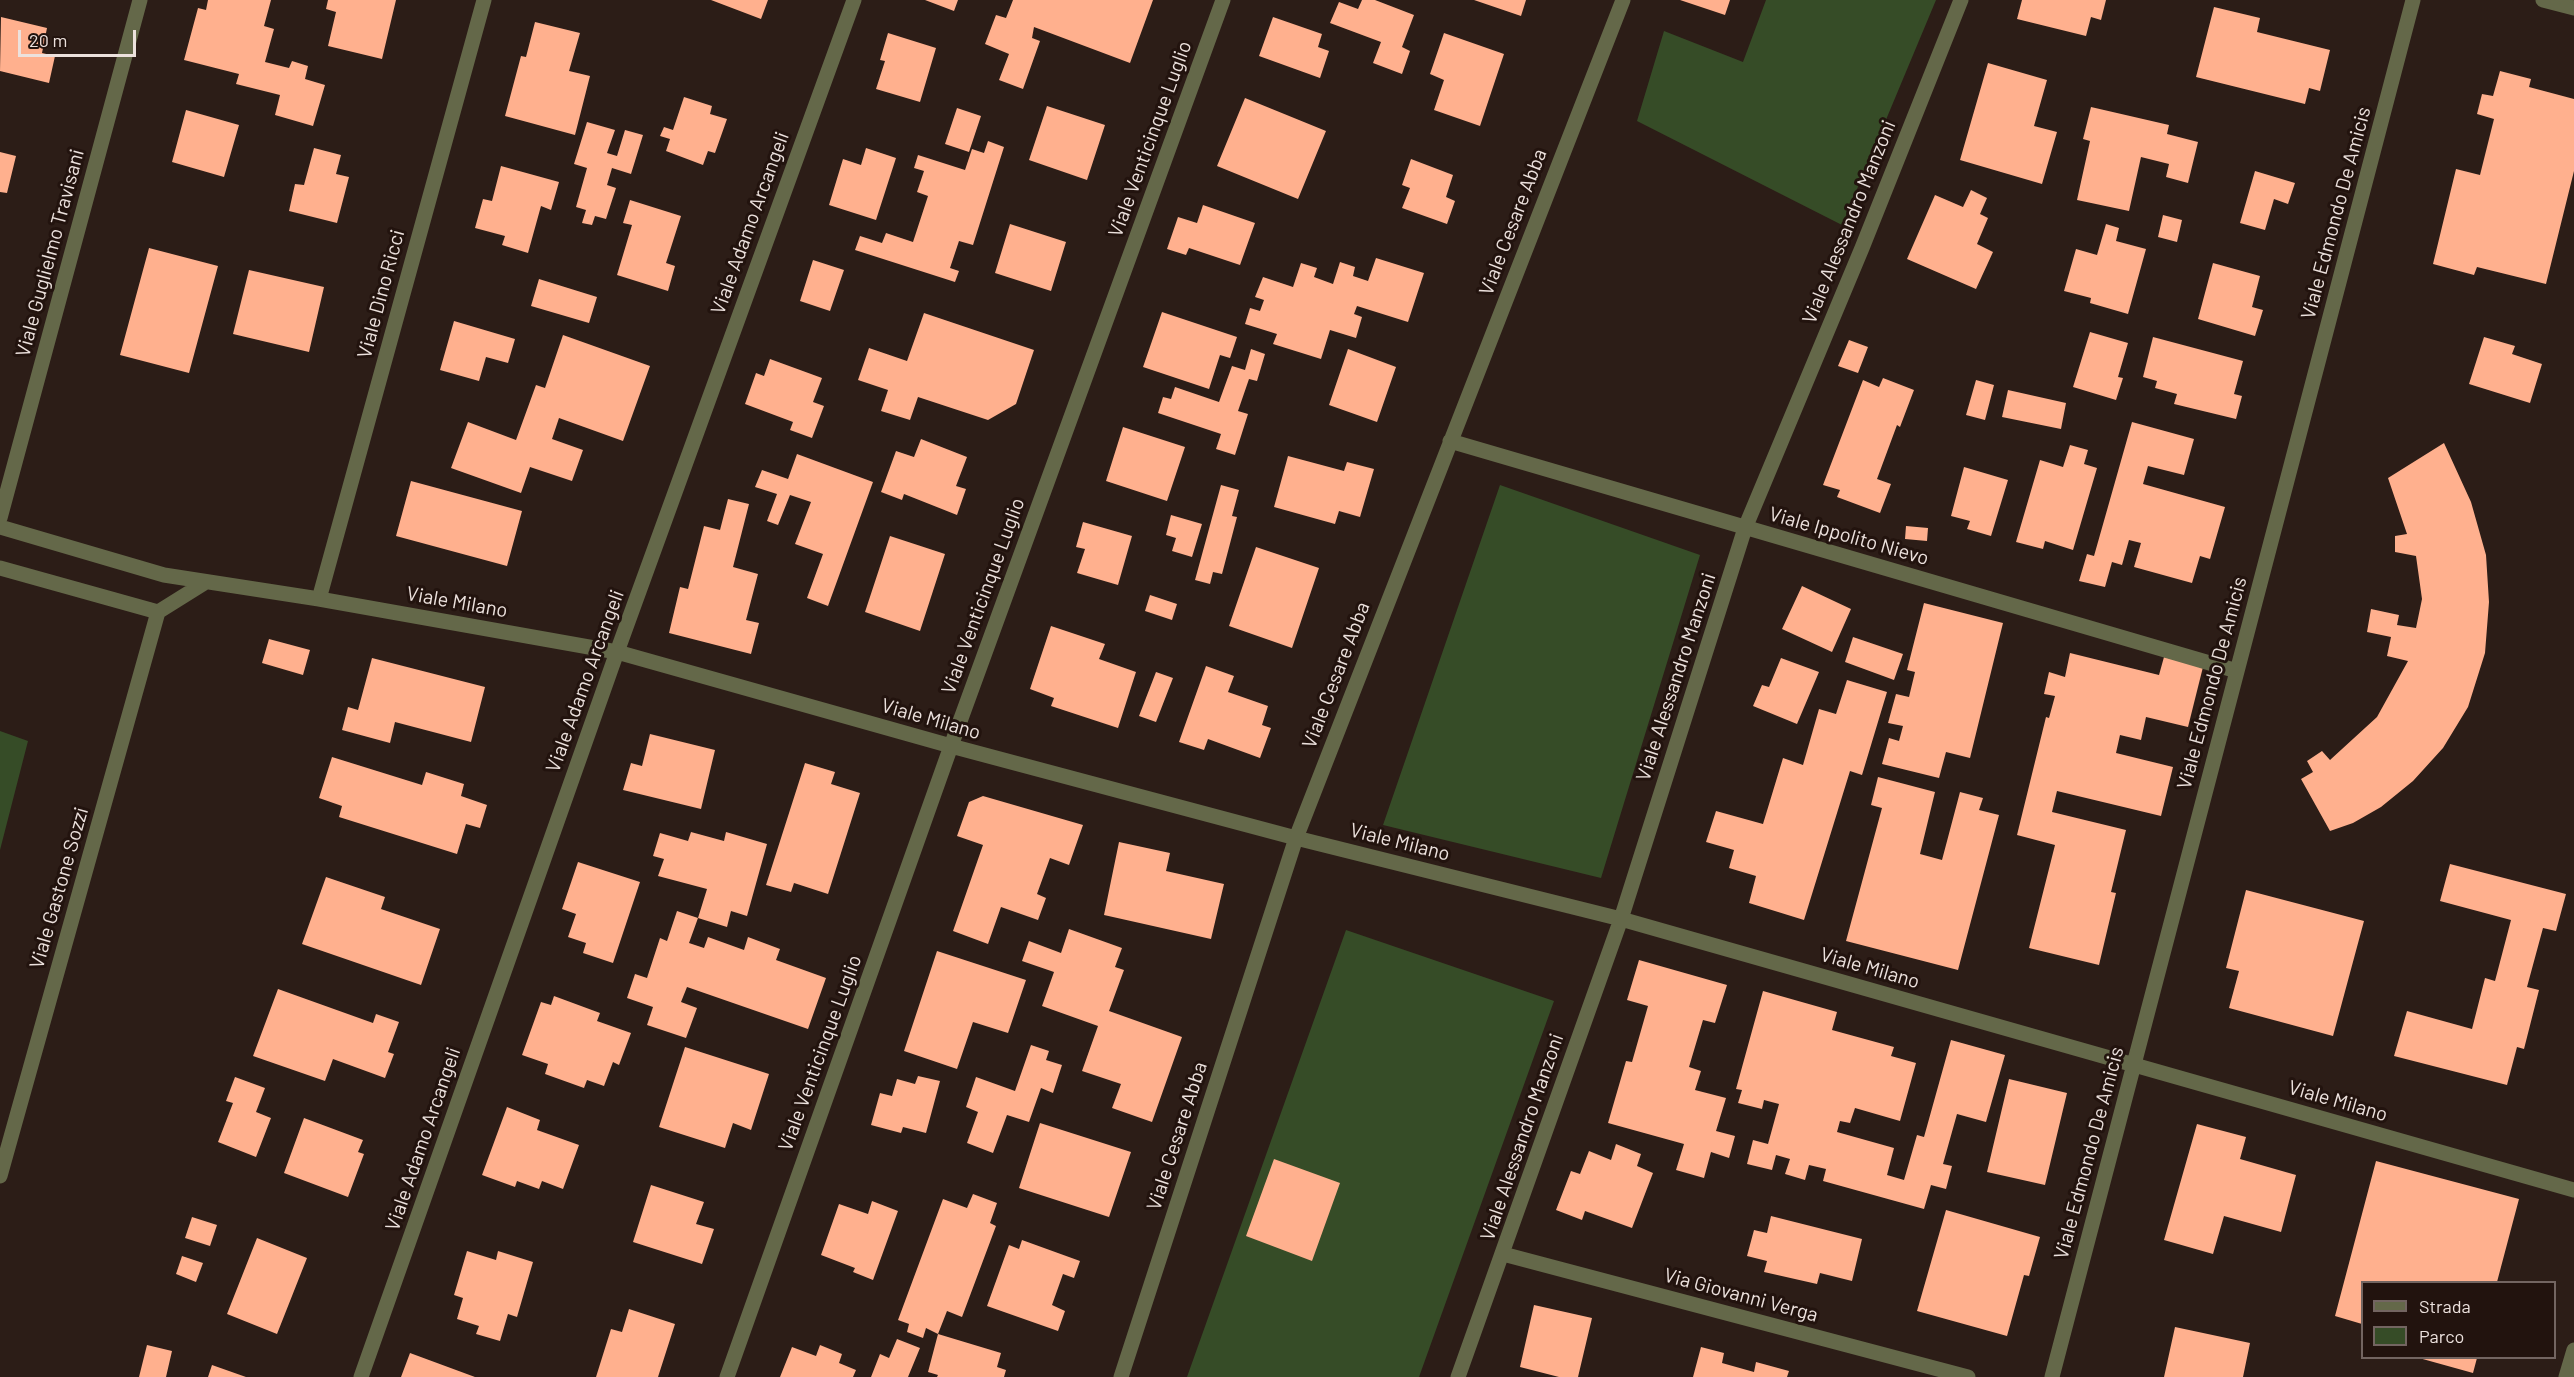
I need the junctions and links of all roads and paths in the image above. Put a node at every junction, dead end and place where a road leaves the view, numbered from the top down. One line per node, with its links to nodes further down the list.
1 (140, 0): 11 (street, Viale Guglielmo Travisani)
2 (484, 0): 16 (street, Viale Dino Ricci)
3 (854, 0): 18 (street, Viale Adamo Arcangeli)
4 (1223, 0): 20 (street, Viale Venticinque Luglio)
5 (1623, 0): 10 (street, Viale Cesare Abba)
6 (1962, 0): 13 (street, Viale Alessandro Manzoni)
7 (2413, 0): 19 (street, Viale Edmondo De Amicis)
8 (2543, 0): 9 (street)
9 (2574, 8)
10 (1450, 441): 13 (street, Viale Ippolito Nievo); 21 (street, Viale Cesare Abba)
11 (0, 518)
12 (0, 527): 15 (street, Viale Milano)
13 (1745, 528): 19 (street, Viale Ippolito Nievo); 22 (street, Viale Alessandro Manzoni)
14 (0, 568): 17 (street)
15 (206, 582): 16 (street, Viale Milano); 17 (street)
16 (319, 599): 18 (street, Viale Milano)
17 (158, 612): 24 (street, Viale Gastone Sozzi)
18 (617, 652): 20 (street, Viale Milano); 28 (street, Viale Adamo Arcangeli)
19 (2237, 671): 23 (street, Viale Edmondo De Amicis)
20 (951, 746): 21 (street, Viale Milano); 29 (street, Viale Venticinque Luglio)
21 (1296, 838): 22 (street, Viale Milano); 30 (street, Viale Cesare Abba)
22 (1621, 919): 23 (street, Viale Milano); 26 (street, Viale Alessandro Manzoni)
23 (2134, 1065): 25 (street, Viale Milano); 33 (street, Viale Edmondo De Amicis)
24 (0, 1176)
25 (2574, 1190)
26 (1503, 1254): 31 (street, Viale Alessandro Manzoni); 32 (street, Via Giovanni Verga)
27 (2574, 1350): 34 (street)
28 (361, 1377)
29 (727, 1377)
30 (1121, 1377)
31 (1458, 1377)
32 (1968, 1377)
33 (2052, 1377)
34 (2566, 1377)

